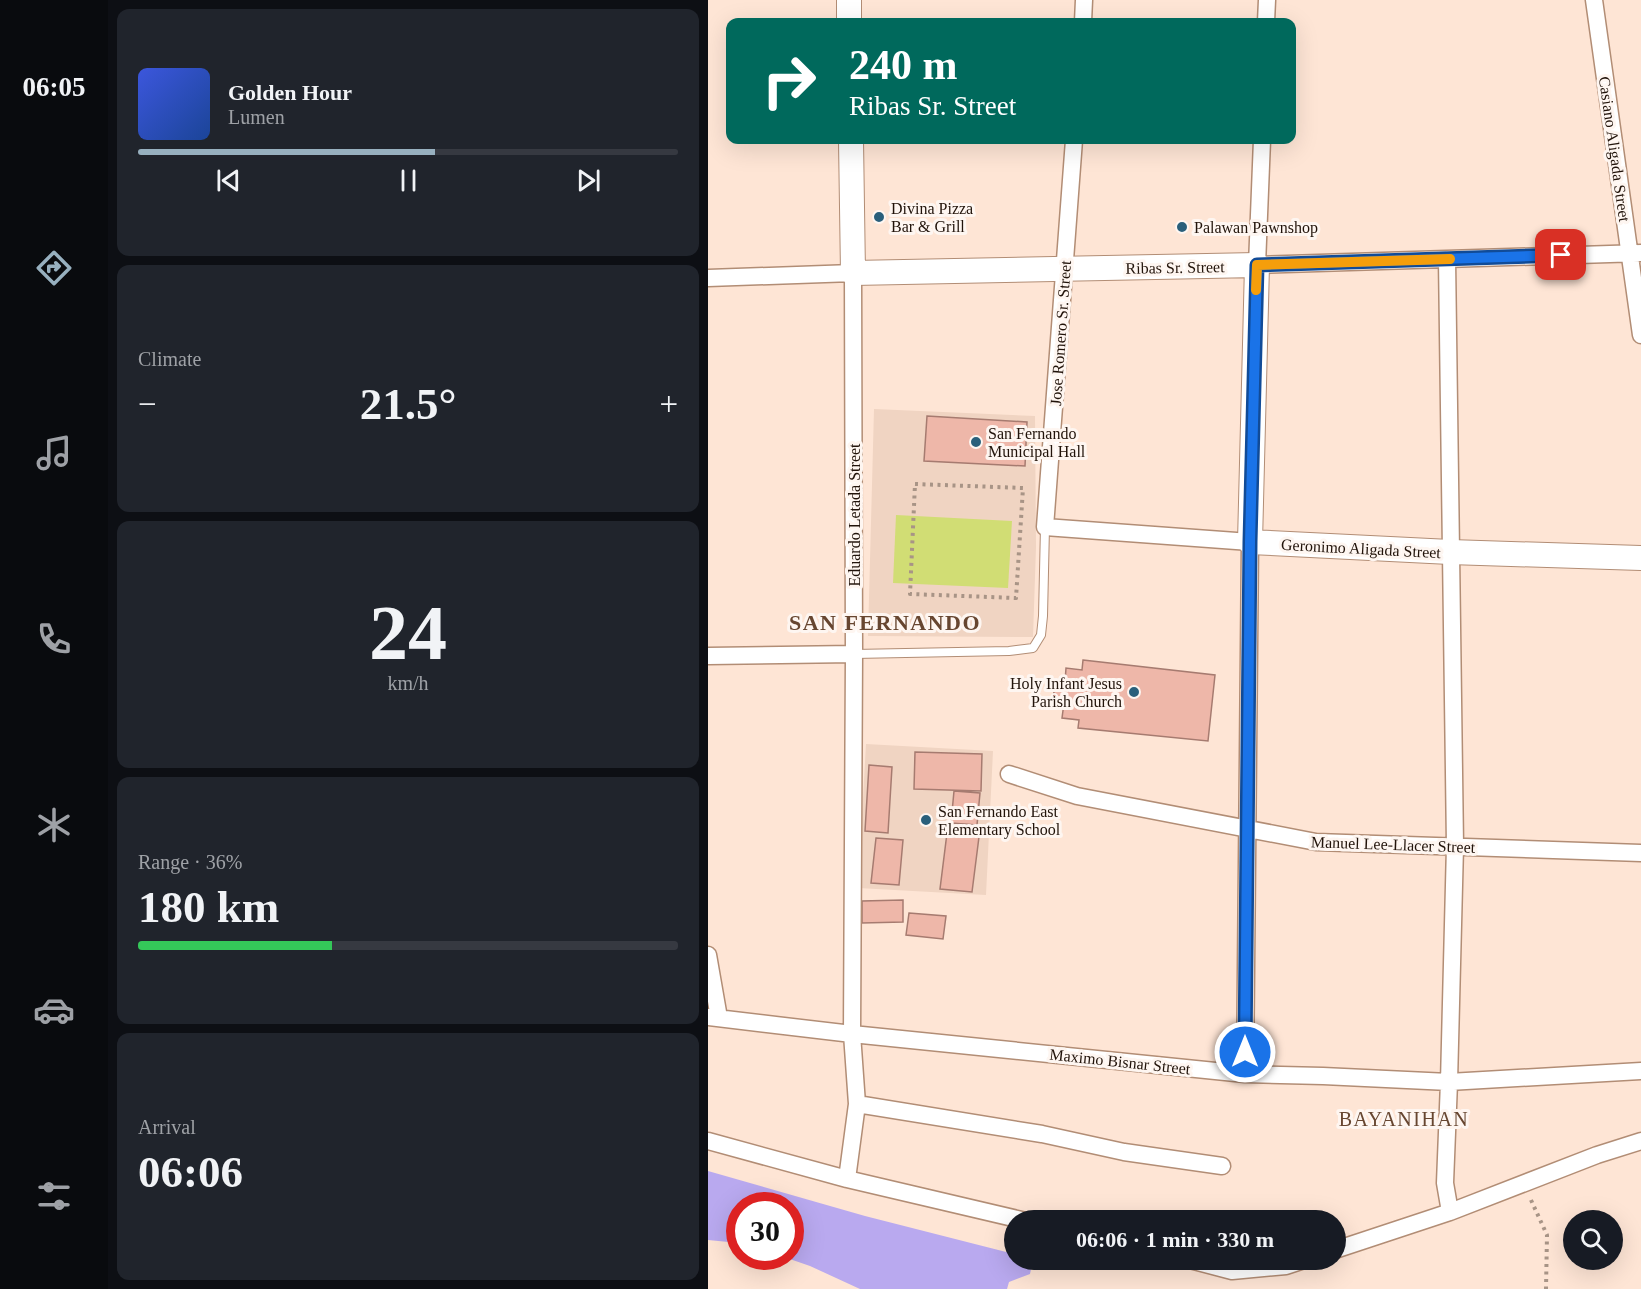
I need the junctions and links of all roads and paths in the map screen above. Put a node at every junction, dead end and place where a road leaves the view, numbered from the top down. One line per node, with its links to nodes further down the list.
1 (849, 0): 5 (main road)
2 (1084, 0): 6 (street)
3 (1267, 0): 7 (street)
4 (1594, 0): 11 (street, Casiano Aligada Street)
5 (849, 18)
6 (1083, 18)
7 (1266, 18)
8 (851, 144): 15 (main road, Eduardo Letada Street)
9 (1074, 144): 14 (street, Jose Romero Sr. Street)
10 (1262, 144): 13 (street)
11 (1635, 253): 12 (street, Ribas Sr. Street); 17 (street, Casiano Aligada Street)
12 (1447, 259): 13 (street, Ribas Sr. Street); 21 (street)
13 (1257, 265): 14 (main road, Ribas Sr. Street); 20 (main road)
14 (1065, 268): 15 (main road, Ribas Sr. Street); 19 (street, Jose Romero Sr. Street)
15 (853, 273): 16 (street, Ribas Sr. Street); 23 (street, Eduardo Letada Street)
16 (708, 278)
17 (1641, 334)
18 (1023, 488): 18 (path)
19 (1045, 527): 20 (street, Geronimo Aligada Street); 23 (lane)
20 (1250, 542): 21 (main road, Geronimo Aligada Street); 26 (street)
21 (1450, 552): 22 (main road, Geronimo Aligada Street); 27 (street)
22 (1641, 558)
23 (854, 654): 24 (street); 31 (street, Eduardo Letada Street)
24 (708, 656)
25 (1010, 774): 26 (street, Manuel Lee-Llacer Street)
26 (1247, 829): 27 (street, Manuel Lee-Llacer Street); 33 (street)
27 (1455, 846): 28 (street, Manuel Lee-Llacer Street); 34 (street)
28 (1641, 853)
29 (708, 955): 30 (street)
30 (714, 1017): 31 (street, Maximo Bisnar Street)
31 (852, 1034): 33 (street, Maximo Bisnar Street); 35 (street, Eduardo Letada Street)
32 (1641, 1071): 34 (street, Maximo Bisnar Street)
33 (1245, 1074): 34 (street, Maximo Bisnar Street)
34 (1449, 1082): 41 (street)
35 (857, 1104): 38 (street); 39 (street, Eduardo Letada Street)
36 (708, 1141): 39 (street)
37 (1641, 1141): 40 (street)
38 (1222, 1166)
39 (847, 1179): 42 (street)
40 (1524, 1184): 41 (street); 44 (path)
41 (1450, 1212): 43 (street)
42 (1004, 1216)
43 (1346, 1246)
44 (1546, 1289)

